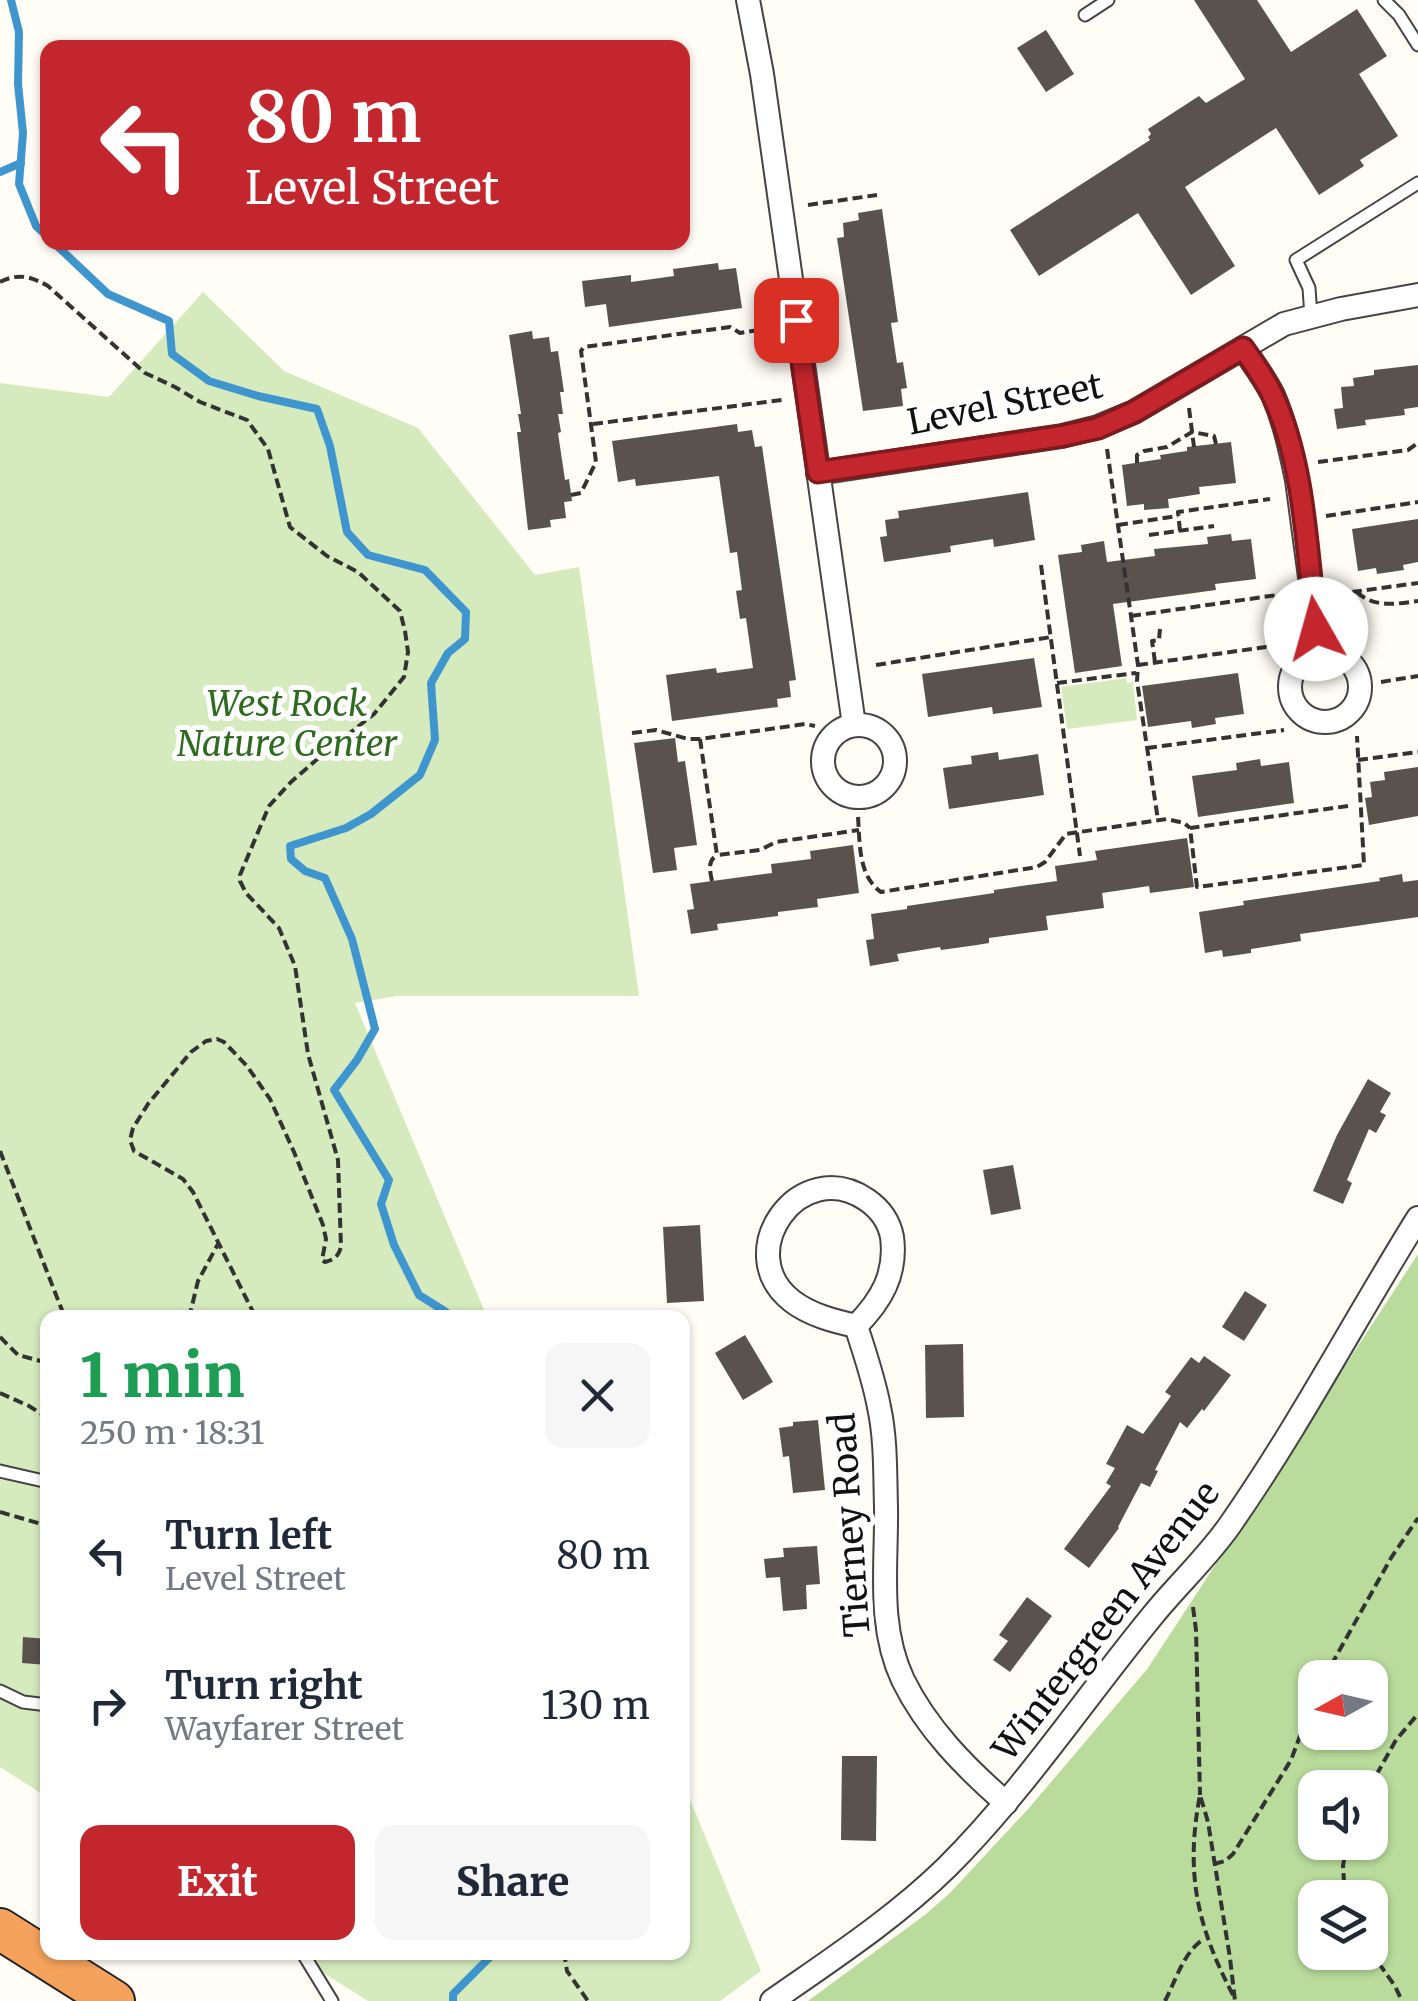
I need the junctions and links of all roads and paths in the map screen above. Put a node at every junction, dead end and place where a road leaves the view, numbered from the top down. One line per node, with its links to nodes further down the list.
1 (748, 0): 24 (street)
2 (1108, 0): 4 (lane)
3 (1384, 0): 5 (lane)
4 (1085, 15)
5 (1418, 45)
6 (1418, 184): 11 (lane)
7 (878, 196): 8 (path)
8 (808, 204)
9 (0, 282): 72 (path)
10 (1418, 295): 11 (street, Level Street)
11 (1311, 317): 13 (street, Level Street)
12 (772, 328): 16 (path)
13 (1243, 348): 24 (street, Level Street); 44 (street)
14 (782, 400): 16 (path)
15 (1189, 408): 17 (path)
16 (592, 424): 25 (path)
17 (1192, 432): 19 (path); 20 (path); 22 (path)
18 (1418, 442): 23 (path)
19 (1216, 444)
20 (1194, 446)
21 (1107, 449): 30 (path)
22 (1137, 462)
23 (1318, 462)
24 (818, 472): 52 (street)
25 (571, 495)
26 (1270, 499): 28 (path)
27 (1418, 502): 29 (path)
28 (1179, 516): 30 (path); 32 (path)
29 (1326, 516)
30 (1118, 524): 40 (path)
31 (1214, 526): 32 (path)
32 (1180, 531): 33 (path)
33 (1149, 535)
34 (1041, 565): 42 (path)
35 (1418, 583): 36 (path)
36 (1356, 592): 38 (path); 39 (path)
37 (1284, 594): 40 (path)
38 (1337, 594)
39 (1418, 602)
40 (1131, 616): 47 (path)
41 (1160, 629): 45 (path)
42 (1050, 637): 46 (path); 51 (path)
43 (1280, 652): 45 (path)
44 (1320, 652)
45 (1155, 662): 47 (path)
46 (876, 664)
47 (1138, 665): 48 (path)
48 (1137, 672): 51 (path); 58 (path)
49 (1418, 676): 50 (path)
50 (1380, 682)
51 (1057, 684): 66 (path)
52 (854, 725)
53 (814, 726): 57 (path)
54 (1284, 730): 58 (path)
55 (632, 733): 57 (path)
56 (1357, 736): 60 (path)
57 (700, 740): 67 (path)
58 (1147, 748): 63 (path)
59 (1418, 752): 60 (path)
60 (1358, 760): 64 (path)
61 (1348, 806): 64 (path)
62 (858, 818): 65 (path)
63 (1158, 820): 64 (path); 66 (path)
64 (1190, 828)
65 (859, 830): 66 (path); 67 (path)
66 (1077, 832): 68 (path)
67 (717, 856): 69 (path)
68 (1080, 856)
69 (712, 881)
70 (0, 1152): 73 (path)
71 (1418, 1218): 86 (street, Wintergreen Avenue)
72 (219, 1243): 74 (path); 75 (path)
73 (62, 1310)
74 (191, 1310)
75 (252, 1310)
76 (856, 1326): 76 (street); 94 (street, Tierney Road)
77 (0, 1337): 78 (path)
78 (40, 1362)
79 (0, 1394): 80 (path)
80 (40, 1413)
81 (0, 1471): 82 (lane)
82 (40, 1480)
83 (0, 1512): 85 (path)
84 (1418, 1518): 87 (path)
85 (40, 1524)
86 (1182, 1585): 93 (path); 94 (street, Wintergreen Avenue)
87 (1334, 1660)
88 (0, 1691): 89 (lane)
89 (40, 1704)
90 (1418, 1714): 92 (path)
91 (1298, 1741): 95 (path)
92 (1378, 1770)
93 (1200, 1795): 95 (path); 97 (path)
94 (1006, 1802): 107 (street, Wintergreen Avenue)
95 (1214, 1864): 103 (path)
96 (0, 1929): 98 (highway)
97 (1206, 1938): 103 (path); 108 (path)
98 (40, 1954)
99 (49, 1960): 104 (highway)
100 (307, 1960): 105 (lane)
101 (565, 1960): 106 (path)
102 (1384, 1970): 109 (path)
103 (1234, 1998)
104 (114, 2001)
105 (332, 2001)
106 (588, 2001)
107 (772, 2001)
108 (1165, 2001)
109 (1402, 2001)

